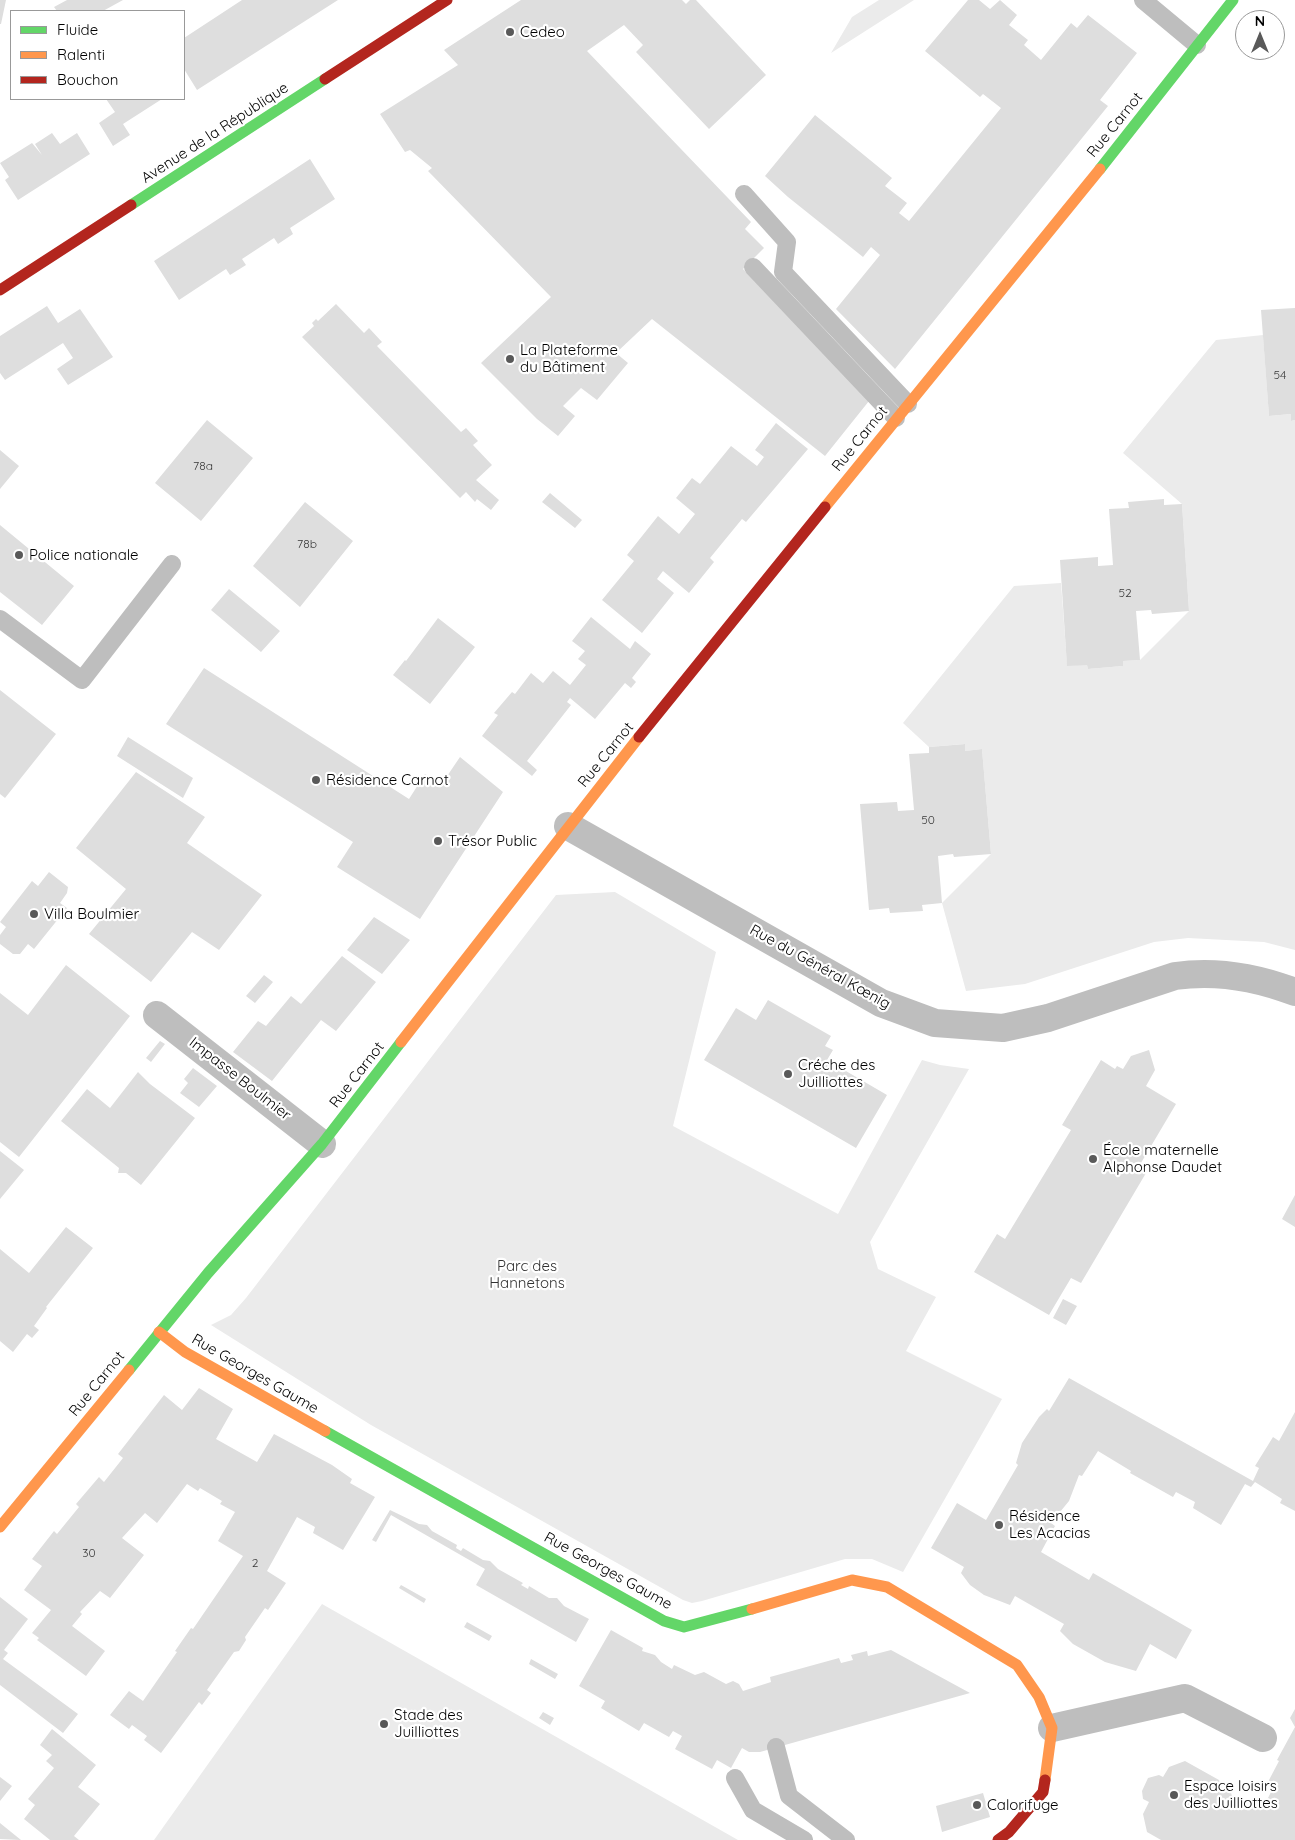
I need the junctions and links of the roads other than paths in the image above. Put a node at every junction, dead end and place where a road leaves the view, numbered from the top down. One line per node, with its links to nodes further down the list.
1 (447, 0): 7 (street, Avenue de la République)
2 (1143, 0): 4 (lane)
3 (1233, 0): 4 (street, Rue Carnot)
4 (1197, 45): 8 (street, Rue Carnot)
5 (744, 194): 8 (lane)
6 (753, 267): 9 (lane)
7 (0, 290)
8 (908, 404): 9 (street, Rue Carnot)
9 (896, 418): 12 (street, Rue Carnot)
10 (172, 564): 11 (lane)
11 (0, 619)
12 (568, 826): 13 (street, Rue du Général Kœnig); 15 (street, Rue Carnot)
13 (1295, 992)
14 (157, 1015): 15 (street, Impasse Boulmier)
15 (322, 1144): 16 (street, Rue Carnot)
16 (159, 1332): 17 (street, Rue Carnot); 18 (street, Rue Georges Gaume)
17 (0, 1526)
18 (1052, 1728): 19 (street); 24 (street)
19 (1263, 1738)
20 (776, 1747): 23 (lane)
21 (735, 1778): 22 (lane)
22 (804, 1840)
23 (846, 1840)
24 (998, 1840)

